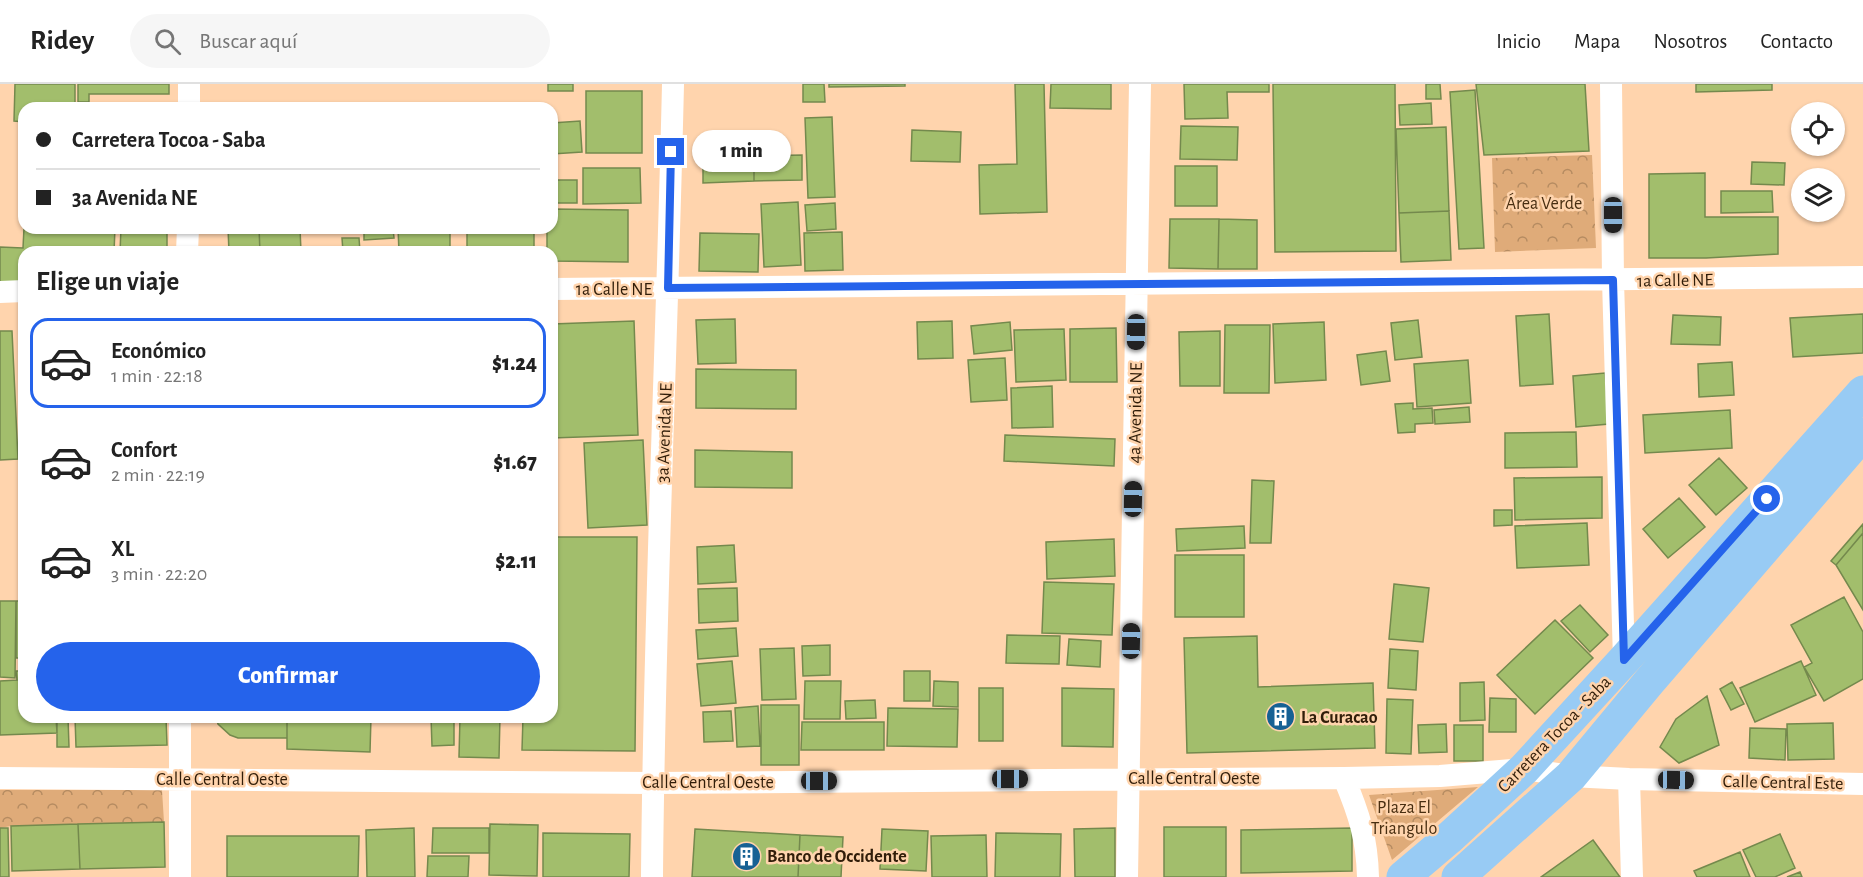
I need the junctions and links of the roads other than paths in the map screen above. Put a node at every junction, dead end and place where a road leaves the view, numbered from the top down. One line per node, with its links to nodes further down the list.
1 (189, 84): 5 (street)
2 (673, 84): 9 (street, 3a Avenida NE)
3 (1140, 84): 8 (street, 4a Avenida NE)
4 (1611, 84): 7 (street)
5 (189, 102)
6 (1863, 277): 7 (street, 1a Calle NE)
7 (1613, 280): 8 (street, 1a Calle NE); 15 (street)
8 (1137, 284): 9 (street, 1a Calle NE); 21 (street, 4a Avenida NE)
9 (668, 288): 10 (street, 1a Calle NE); 24 (street, 3a Avenida NE)
10 (558, 289)
11 (18, 291): 12 (street)
12 (0, 292)
13 (1863, 392): 15 (main road, Carretera Tocoa - Saba)
14 (1863, 435): 18 (main road, Carretera Tocoa - Saba)
15 (1624, 660): 17 (main road, Carretera Tocoa - Saba)
16 (180, 723): 20 (street)
17 (1524, 769): 18 (street, Calle Central Este); 22 (street, Calle Central Oeste); 30 (main road, Carretera Tocoa - Saba)
18 (1571, 776): 23 (street, Calle Central Este); 31 (main road, Carretera Tocoa - Saba)
19 (0, 778): 20 (street, Calle Central Oeste)
20 (180, 778): 24 (street, Calle Central Oeste); 26 (street)
21 (1129, 778): 22 (street, Calle Central Oeste); 24 (street, Calle Central Oeste); 28 (street, 4a Avenida NE)
22 (1344, 778): 29 (street)
23 (1629, 779): 25 (street, Calle Central Este); 32 (street)
24 (653, 783): 27 (street, 3a Avenida NE)
25 (1863, 783)
26 (180, 877)
27 (652, 877)
28 (1127, 877)
29 (1368, 877)
30 (1403, 877)
31 (1458, 877)
32 (1632, 877)

